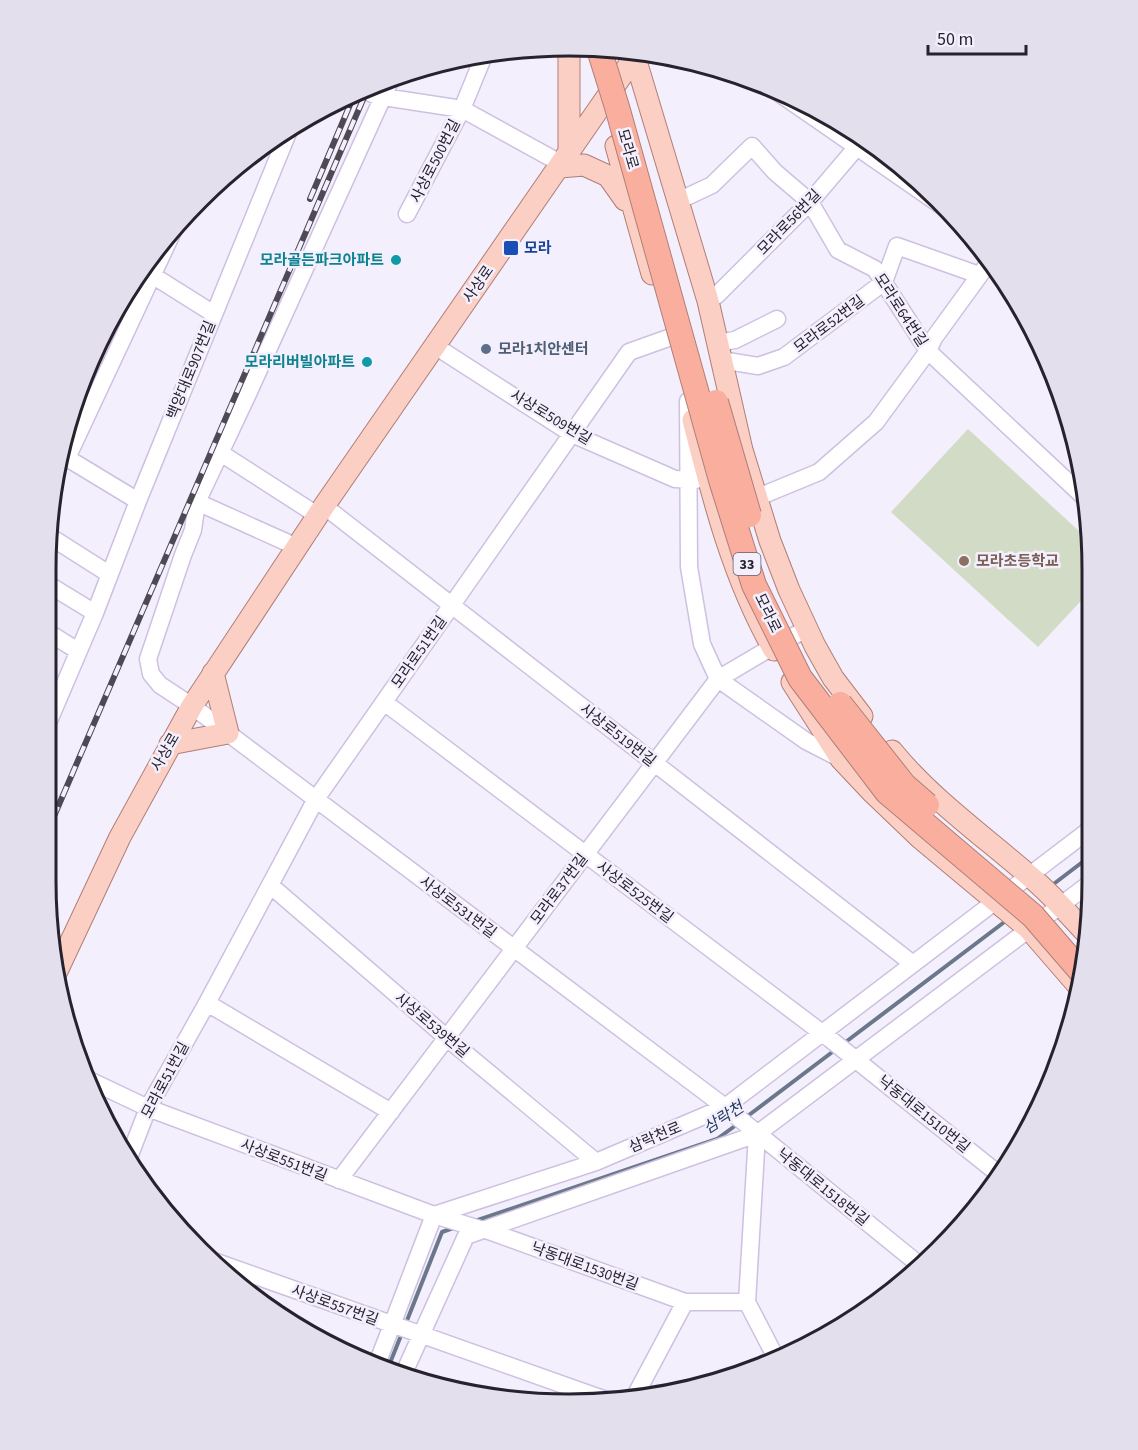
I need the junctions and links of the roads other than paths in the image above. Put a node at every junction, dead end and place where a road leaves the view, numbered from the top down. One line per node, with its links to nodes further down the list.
1 (569, 56): 15 (main road)
2 (591, 57): 11 (main road, 모라로)
3 (601, 57): 73 (highway, 모라로 / 33, bridge)
4 (626, 59): 11 (main road, 사상로)
5 (632, 60): 16 (main road, 모라로)
6 (632, 60): 69 (highway, 모라로 / 33, bridge)
7 (481, 63): 12 (street, 사상로500번길)
8 (387, 89): 10 (street, 사상로531번길)
9 (375, 94): 10 (street, 사상로500번길)
10 (384, 97): 12 (street, 사상로500번길); 34 (street, 사상로531번길)
11 (604, 101): 15 (main road, 사상로); 18 (main road, 모라로)
12 (462, 109): 15 (street, 사상로500번길); 19 (street, 사상로500번길)
13 (284, 142): 26 (street, 백양대로907번길)
14 (857, 144): 17 (street, 모라로56번길)
15 (564, 162): 18 (main road); 29 (main road, 사상로)
16 (678, 201): 17 (street, 모라로64번길); 25 (main road, 모라로)
17 (810, 202): 24 (street, 모라로64번길); 25 (street, 모라로56번길)
18 (633, 212): 28 (main road, 모라로)
19 (407, 214)
20 (985, 268): 22 (street)
21 (149, 274): 26 (street)
22 (979, 275): 24 (street); 30 (street)
23 (145, 280): 33 (street)
24 (884, 282): 30 (street, 모라로64번길); 31 (street, 모라로52번길)
25 (708, 301): 31 (main road, 모라로)
26 (214, 314): 39 (street, 백양대로907번길)
27 (777, 319): 31 (street)
28 (671, 337): 32 (street, 모라로51번길); 36 (main road, 모라로)
29 (435, 346): 32 (street, 사상로509번길); 41 (main road, 사상로)
30 (928, 351): 37 (street, 모라로64번길); 38 (street)
31 (719, 352): 38 (main road, 모라로)
32 (572, 434): 36 (street, 사상로509번길); 46 (street, 모라로51번길)
33 (72, 439)
34 (219, 452): 40 (street, 사상로531번길); 41 (street)
35 (67, 459): 39 (street)
36 (697, 480): 50 (main road, 모라로); 53 (street)
37 (1076, 490)
38 (756, 498): 48 (main road, 모라로)
39 (138, 501): 44 (street, 백양대로907번길)
40 (197, 502): 43 (street); 56 (street, 사상로531번길)
41 (321, 511): 43 (main road, 사상로); 46 (street, 사상로519번길)
42 (57, 541): 44 (street)
43 (297, 547): 52 (main road, 사상로)
44 (109, 574): 47 (street, 백양대로907번길)
45 (56, 589): 47 (street)
46 (452, 605): 54 (street, 모라로51번길); 60 (street, 사상로519번길)
47 (95, 613): 51 (street, 백양대로907번길)
48 (807, 629): 50 (street, 모라로37번길); 66 (main road, 모라로)
49 (56, 637): 51 (street)
50 (772, 647): 53 (street, 모라로37번길); 59 (main road, 모라로)
51 (78, 651): 55 (street, 백양대로907번길)
52 (213, 673): 56 (main road, 사상로); 57 (main road)
53 (718, 679): 59 (street); 60 (street, 모라로37번길)
54 (384, 702): 61 (street, 모라로51번길); 63 (street, 사상로525번길)
55 (56, 704)
56 (192, 706): 57 (street, 사상로531번길); 58 (main road, 사상로)
57 (228, 733): 58 (main road); 61 (street, 사상로531번길)
58 (170, 744): 71 (main road, 사상로)
59 (841, 759): 67 (main road, 모라로)
60 (654, 763): 63 (street, 모라로37번길); 72 (street, 사상로519번길)
61 (316, 799): 65 (street, 모라로51번길); 70 (street, 사상로531번길)
62 (1082, 841): 66 (street, 삼락천로)
63 (585, 854): 70 (street, 모라로37번길); 76 (street, 사상로525번길)
64 (1082, 883): 66 (street, 삼락천로)
65 (270, 885): 75 (street, 모라로51번길); 77 (street, 사상로539번길)
66 (1045, 890): 67 (street, 삼락천로); 67 (street, 삼락천로); 68 (main road, 모라로)
67 (1013, 915): 72 (street, 삼락천로); 74 (main road, 모라로); 78 (street, 삼락천로)
68 (1080, 927)
69 (1078, 945)
70 (514, 949): 77 (street, 모라로37번길); 81 (street, 사상로531번길)
71 (62, 961)
72 (913, 964): 76 (street, 삼락천로)
73 (1075, 965)
74 (1073, 980)
75 (207, 1003): 80 (street, 모라로51번길); 82 (street)
76 (826, 1036): 78 (street, 사상로525번길); 81 (street, 삼락천로)
77 (447, 1038): 82 (street, 모라로37번길); 85 (street, 사상로539번길)
78 (851, 1056): 83 (street, 삼락천로); 86 (street, 낙동대로1510번길)
79 (98, 1084): 80 (street, 사상로551번길)
80 (148, 1108): 84 (street, 모라로51번길); 87 (street, 사상로551번길)
81 (730, 1111): 83 (street, 낙동대로1518번길); 85 (street, 삼락천로)
82 (391, 1112): 87 (street, 모라로37번길)
83 (753, 1130): 89 (street, 삼락천로); 90 (street, 낙동대로1518번길); 93 (street)
84 (132, 1150)
85 (596, 1162): 88 (street, 삼락천로)
86 (993, 1170)
87 (339, 1180): 88 (street, 사상로551번길)
88 (434, 1215): 89 (street, 사상로551번길); 94 (street)
89 (485, 1230): 92 (street, 낙동대로1530번길); 95 (street, 삼락천로)
90 (914, 1261)
91 (230, 1267): 94 (street, 사상로557번길)
92 (685, 1302): 93 (street, 낙동대로1530번길); 99 (street)
93 (747, 1302): 96 (street)
94 (393, 1326): 95 (street, 사상로557번길); 97 (street)
95 (416, 1334): 98 (street, 삼락천로); 100 (street, 사상로557번길)
96 (773, 1352)
97 (380, 1358)
98 (405, 1367)
99 (640, 1389)
100 (587, 1393)

